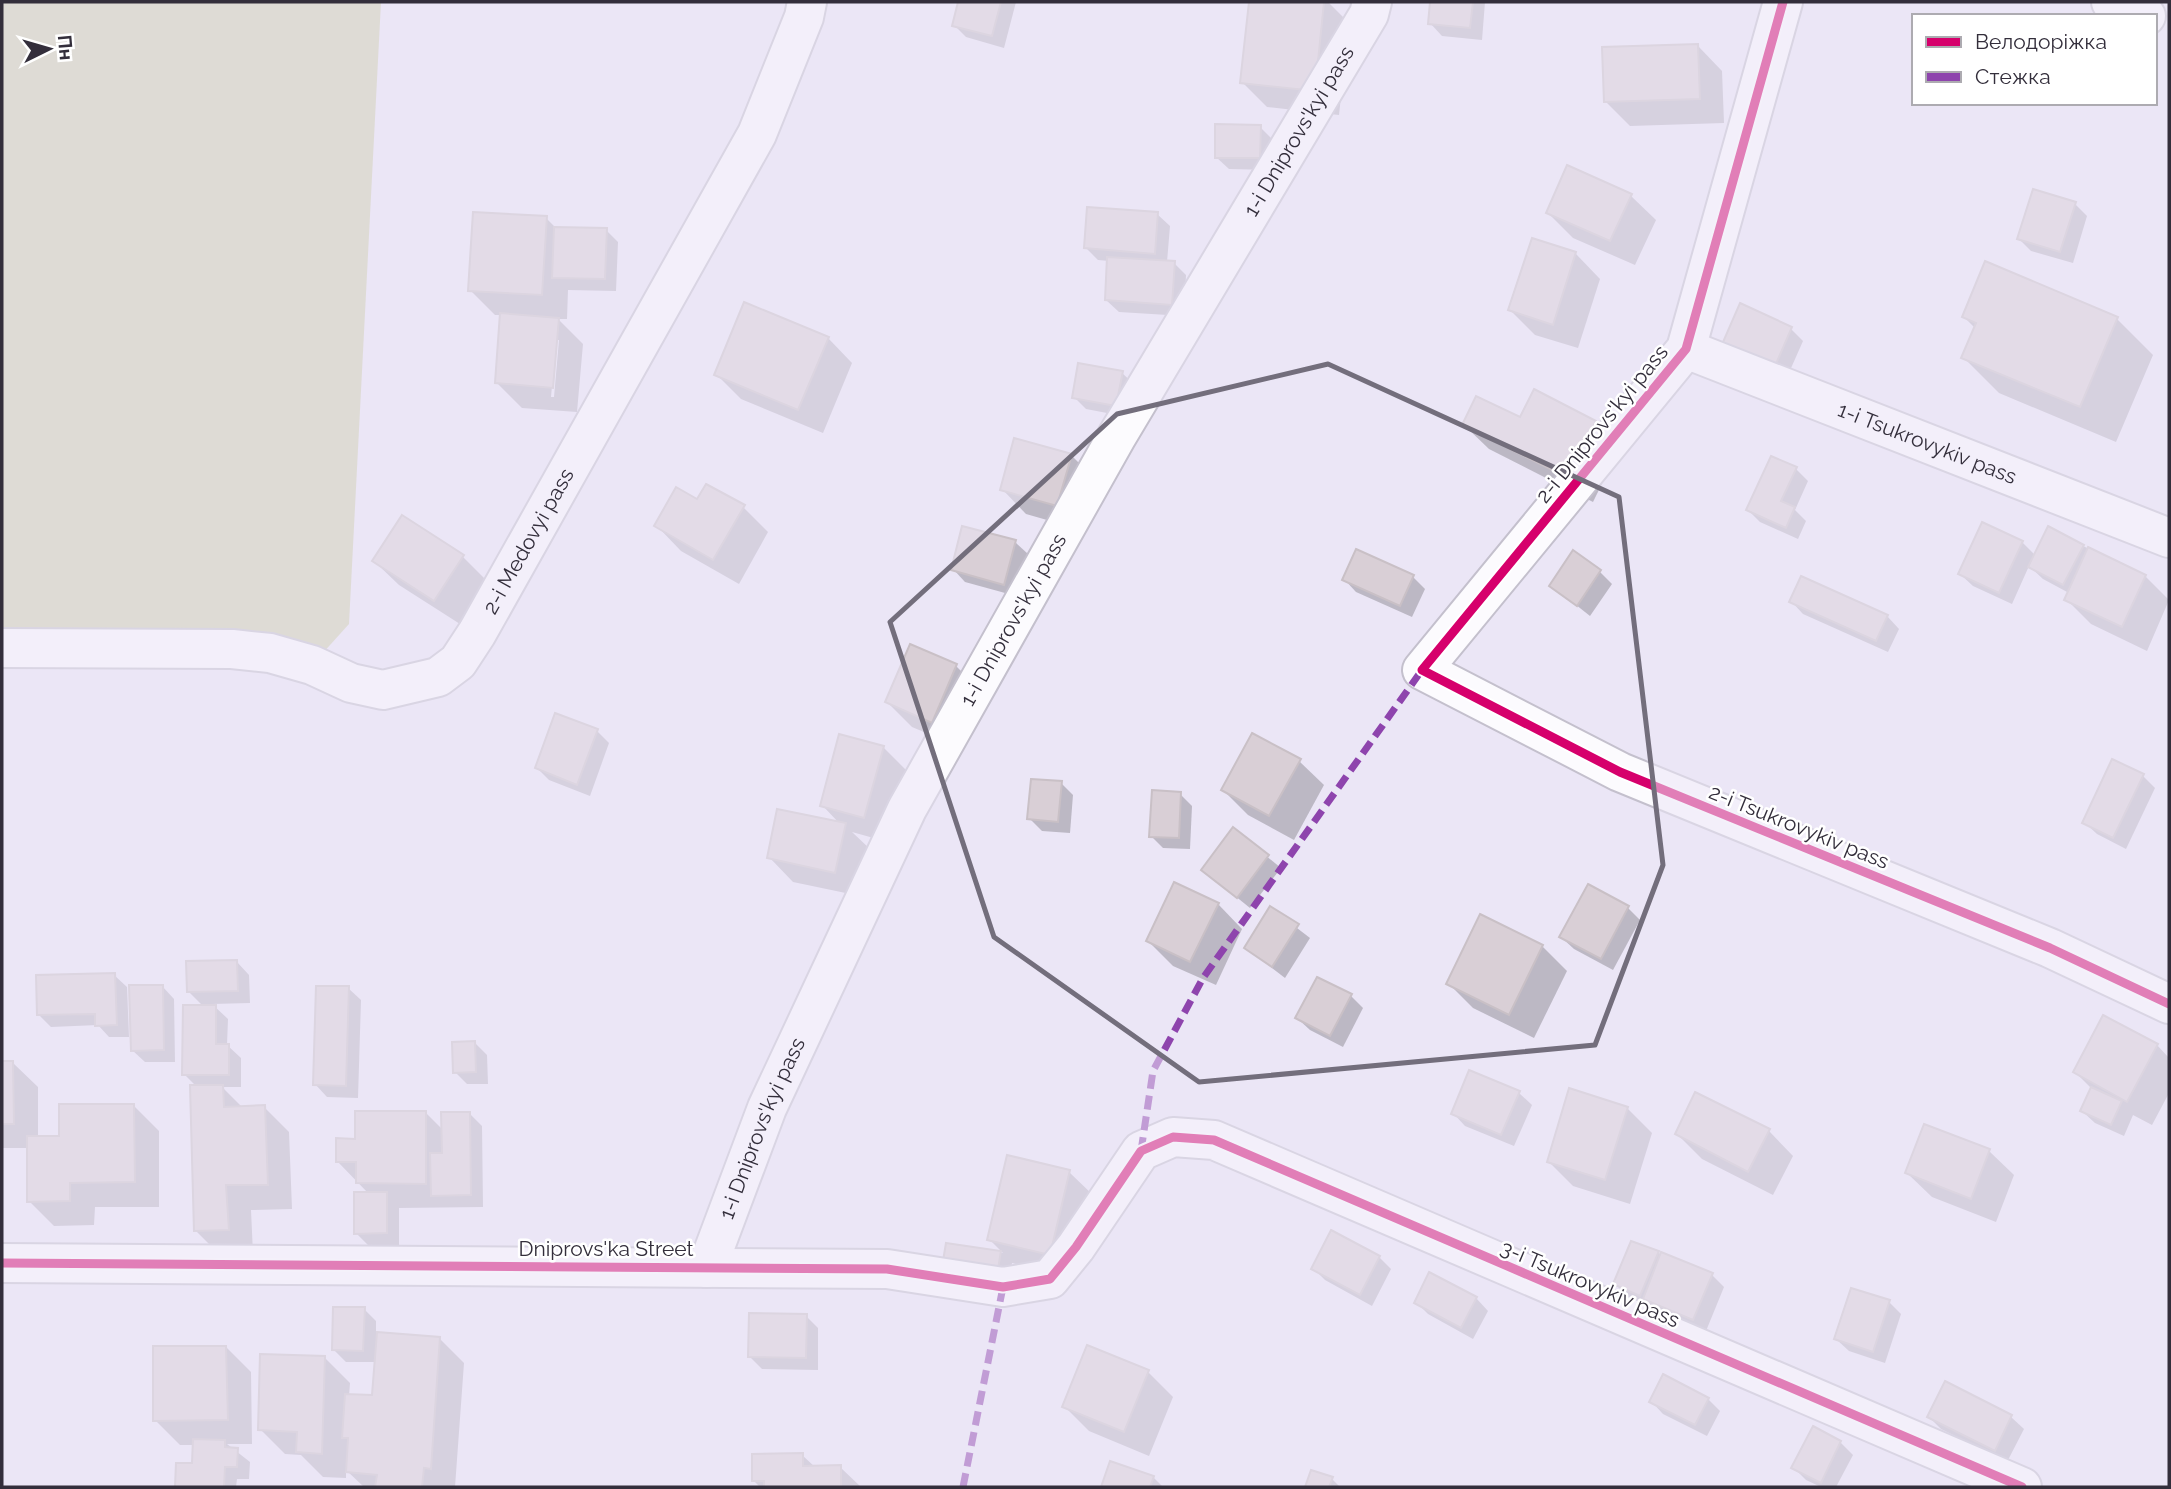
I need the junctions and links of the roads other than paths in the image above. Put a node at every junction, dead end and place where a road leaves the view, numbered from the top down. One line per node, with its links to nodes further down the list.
1 (807, 2): 8 (street, 2-i Medovyi pass)
2 (1372, 2): 13 (street, 1-i Dniprovs'kyi pass)
3 (1783, 2): 6 (street, 2-i Dniprovs'kyi pass)
4 (2111, 2): 5 (street)
5 (2141, 14)
6 (1686, 349): 7 (street, 1-i Tsukrovykiv pass); 9 (street, 2-i Dniprovs'kyi pass)
7 (2169, 538)
8 (2, 648)
9 (1422, 670): 10 (street, 2-i Tsukrovykiv pass)
10 (2169, 1004)
11 (1141, 1150): 13 (street, Dniprovs'ka Street); 14 (street, 3-i Tsukrovykiv pass)
12 (2, 1263): 13 (street, Dniprovs'ka Street)
13 (707, 1268)
14 (2022, 1487)

